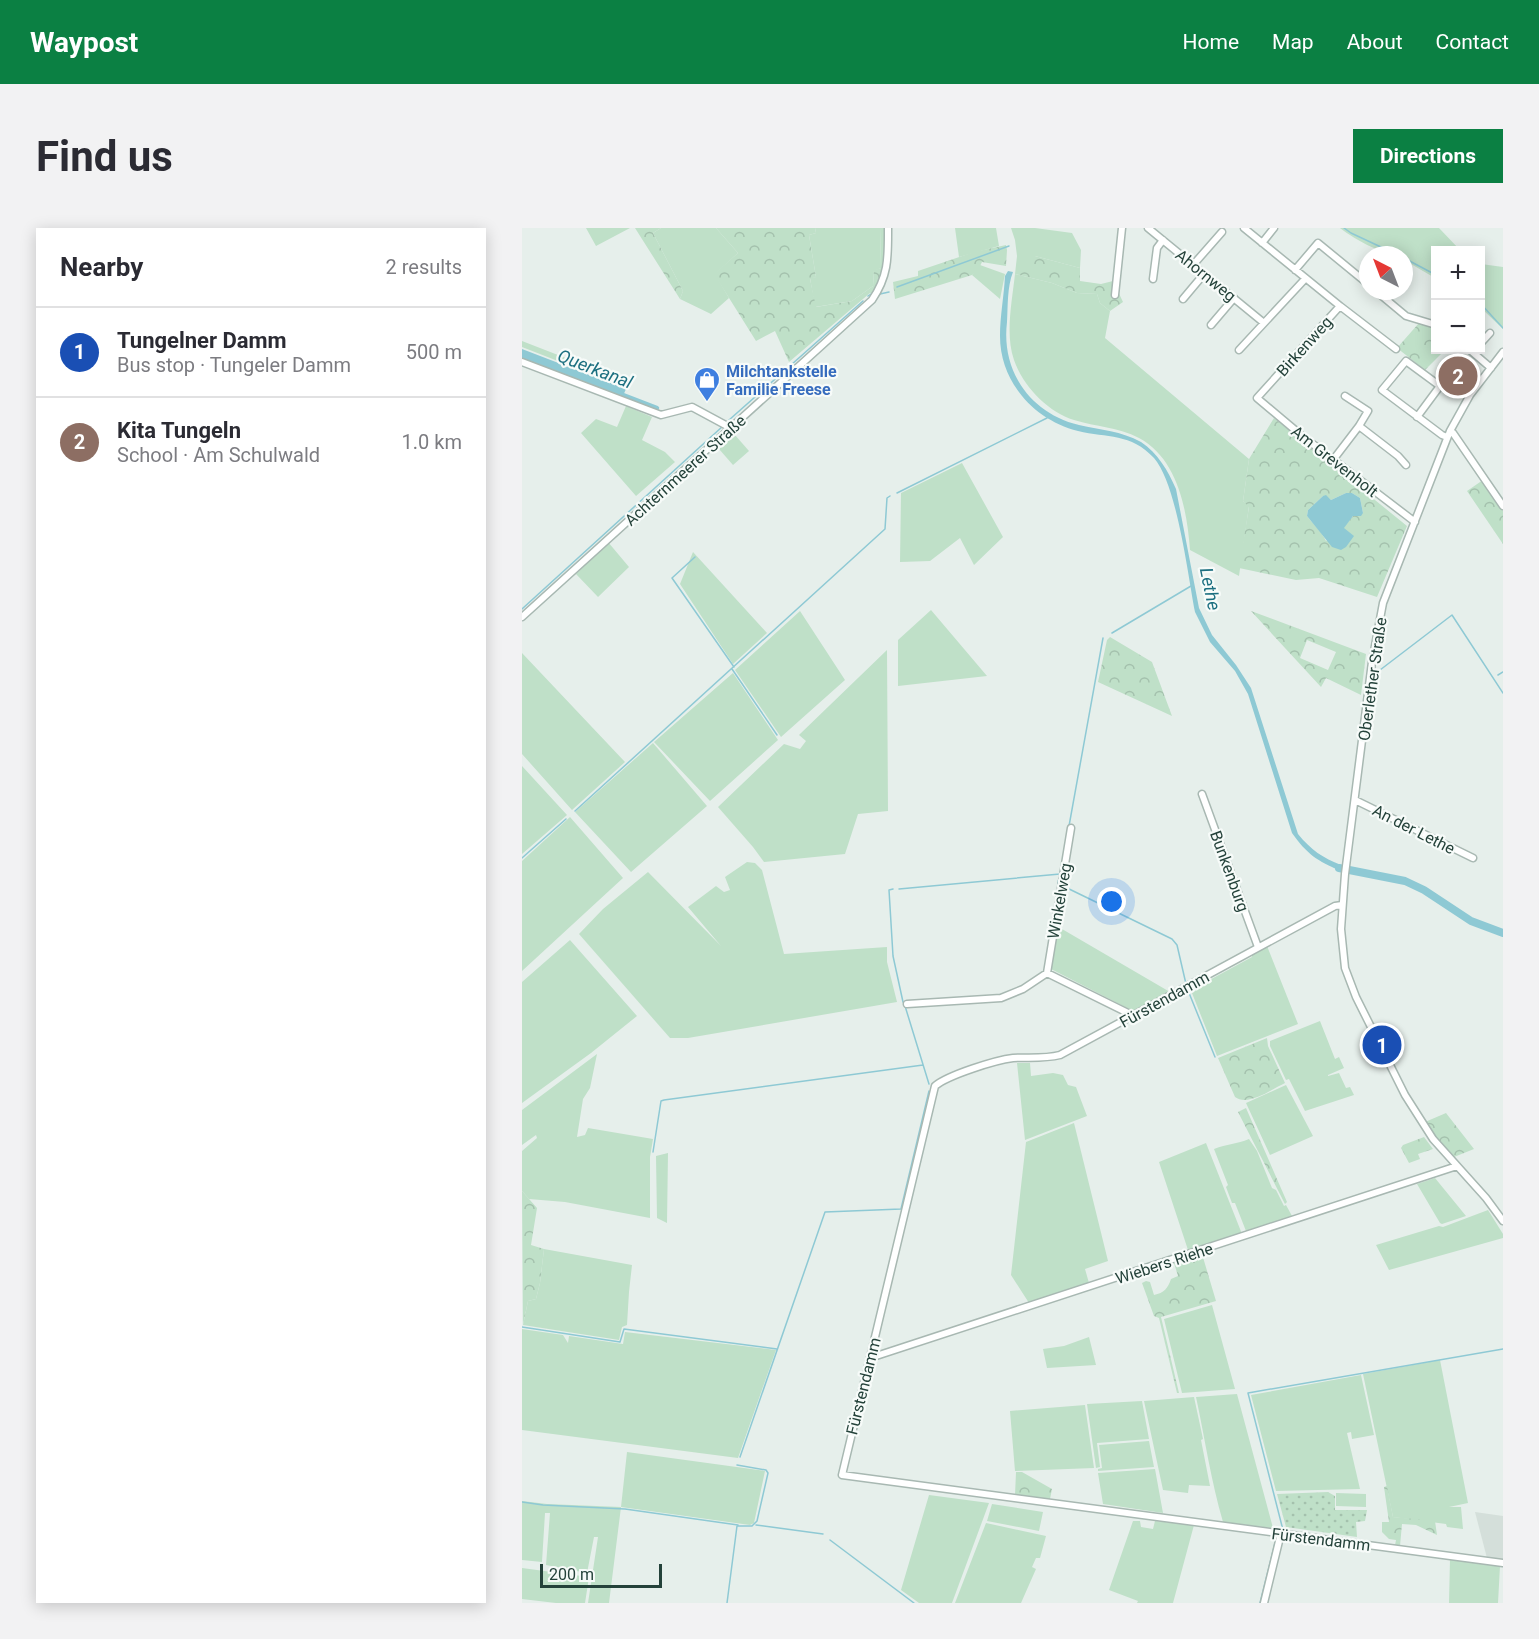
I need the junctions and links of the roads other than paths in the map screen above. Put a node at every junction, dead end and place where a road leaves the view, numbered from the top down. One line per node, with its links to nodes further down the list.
1 (888, 228): 35 (street, Achternmeerer Straße)
2 (1122, 228): 15 (street)
3 (1148, 228): 7 (street, Ahornweg)
4 (1244, 228): 8 (street, Birkenweg)
5 (1274, 228): 8 (street)
6 (1222, 232): 9 (street)
7 (1163, 240): 9 (street, Ahornweg); 13 (street)
8 (1262, 243): 10 (street, Birkenweg)
9 (1193, 265): 11 (street, Ahornweg)
10 (1294, 270): 12 (street); 14 (street, Birkenweg)
11 (1204, 274): 16 (street, Ahornweg); 17 (street)
12 (1359, 277)
13 (1153, 279)
14 (1305, 279): 19 (street, Birkenweg); 20 (street)
15 (1115, 295)
16 (1234, 298): 20 (street, Ahornweg); 22 (street)
17 (1183, 299)
18 (1387, 300): 21 (street)
19 (1340, 306): 25 (street); 32 (street, Birkenweg)
20 (1264, 323): 26 (street)
21 (1431, 324)
22 (1211, 325)
23 (1490, 333): 24 (street)
24 (1485, 338)
25 (1395, 349)
26 (1239, 350)
27 (1503, 352): 30 (street, Oberlether Straße)
28 (1476, 354): 30 (street)
29 (522, 362): 35 (street)
30 (1489, 370): 36 (street, Oberlether Straße)
31 (1345, 396): 34 (street)
32 (1257, 398): 37 (street, Am Grevenholt)
33 (1417, 417): 33 (street); 36 (street)
34 (1359, 426): 37 (street); 38 (street)
35 (731, 428): 41 (street, Achternmeerer Straße)
36 (1448, 434): 39 (street); 40 (street, Oberlether Straße)
37 (1333, 460): 40 (street, Am Grevenholt)
38 (1406, 465)
39 (1503, 506)
40 (1415, 522): 43 (street, Oberlether Straße)
41 (522, 617)
42 (1202, 794): 47 (street, Bunkenburg)
43 (1355, 800): 45 (street, An der Lethe); 46 (street, Oberlether Straße)
44 (1071, 828): 48 (street, Winkelweg)
45 (1473, 858)
46 (1342, 905): 47 (street, Fürstendamm); 51 (street, Oberlether Straße)
47 (1258, 947): 50 (street, Fürstendamm)
48 (1047, 973): 49 (street); 50 (street)
49 (907, 1004)
50 (1134, 1016): 53 (street, Fürstendamm)
51 (1457, 1166): 52 (street, Oberlether Straße); 53 (street, Wiebers Riehe)
52 (1503, 1221)
53 (870, 1358): 54 (street, Fürstendamm)
54 (1281, 1533): 55 (street, Fürstendamm); 56 (street)
55 (1503, 1563)
56 (1264, 1603)

